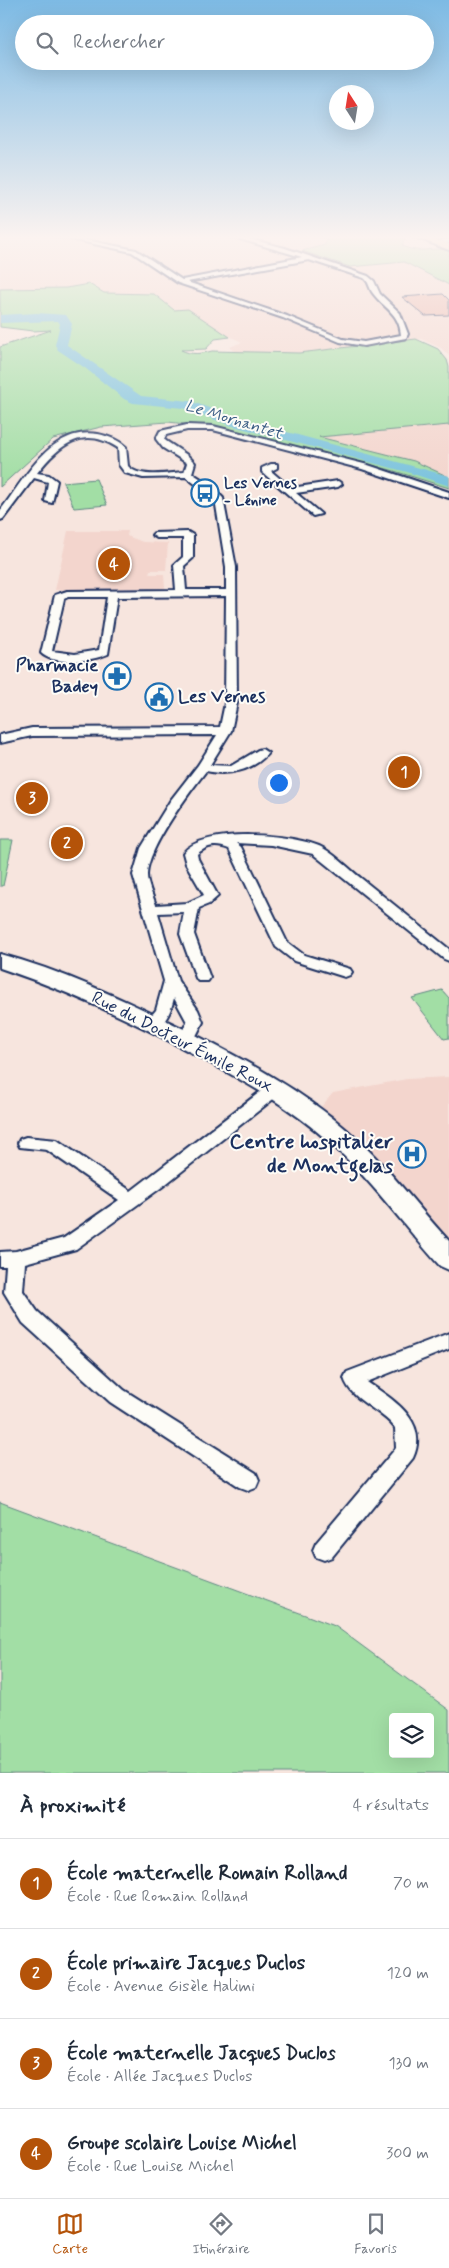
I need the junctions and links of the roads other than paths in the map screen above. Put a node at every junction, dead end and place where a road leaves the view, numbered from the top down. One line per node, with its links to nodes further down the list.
1 (289, 319): 2 (street)
2 (400, 319)
3 (274, 466): 7 (street)
4 (188, 474): 5 (street); 8 (street); 13 (street)
5 (33, 475): 9 (street); 11 (street)
6 (338, 484): 7 (street)
7 (288, 491): 10 (street)
8 (449, 495)
9 (49, 501)
10 (316, 514)
11 (0, 517)
12 (157, 534): 14 (street)
13 (231, 592): 14 (street); 16 (street)
14 (181, 593): 15 (street)
15 (112, 594): 15 (street)
16 (225, 731): 17 (street); 19 (street)
17 (0, 739)
18 (262, 753): 19 (street)
19 (203, 767): 22 (street)
20 (217, 840): 21 (street); 23 (street); 25 (street)
21 (192, 906): 22 (street); 26 (street)
22 (149, 909): 27 (street)
23 (449, 956)
24 (0, 961): 29 (street, Rue du Docteur Émile Roux)
25 (345, 972)
26 (204, 978)
27 (172, 981): 28 (street); 29 (street)
28 (190, 1010): 29 (street); 30 (street)
29 (158, 1018): 30 (street, Rue du Docteur Émile Roux)
30 (186, 1040): 31 (street, Rue du Docteur Émile Roux)
31 (275, 1088): 33 (street); 35 (street, Rue du Docteur Émile Roux)
32 (26, 1142): 33 (street)
33 (132, 1200): 34 (street)
34 (8, 1259): 37 (street)
35 (449, 1259)
36 (449, 1341): 38 (street)
37 (248, 1480)
38 (324, 1550)

